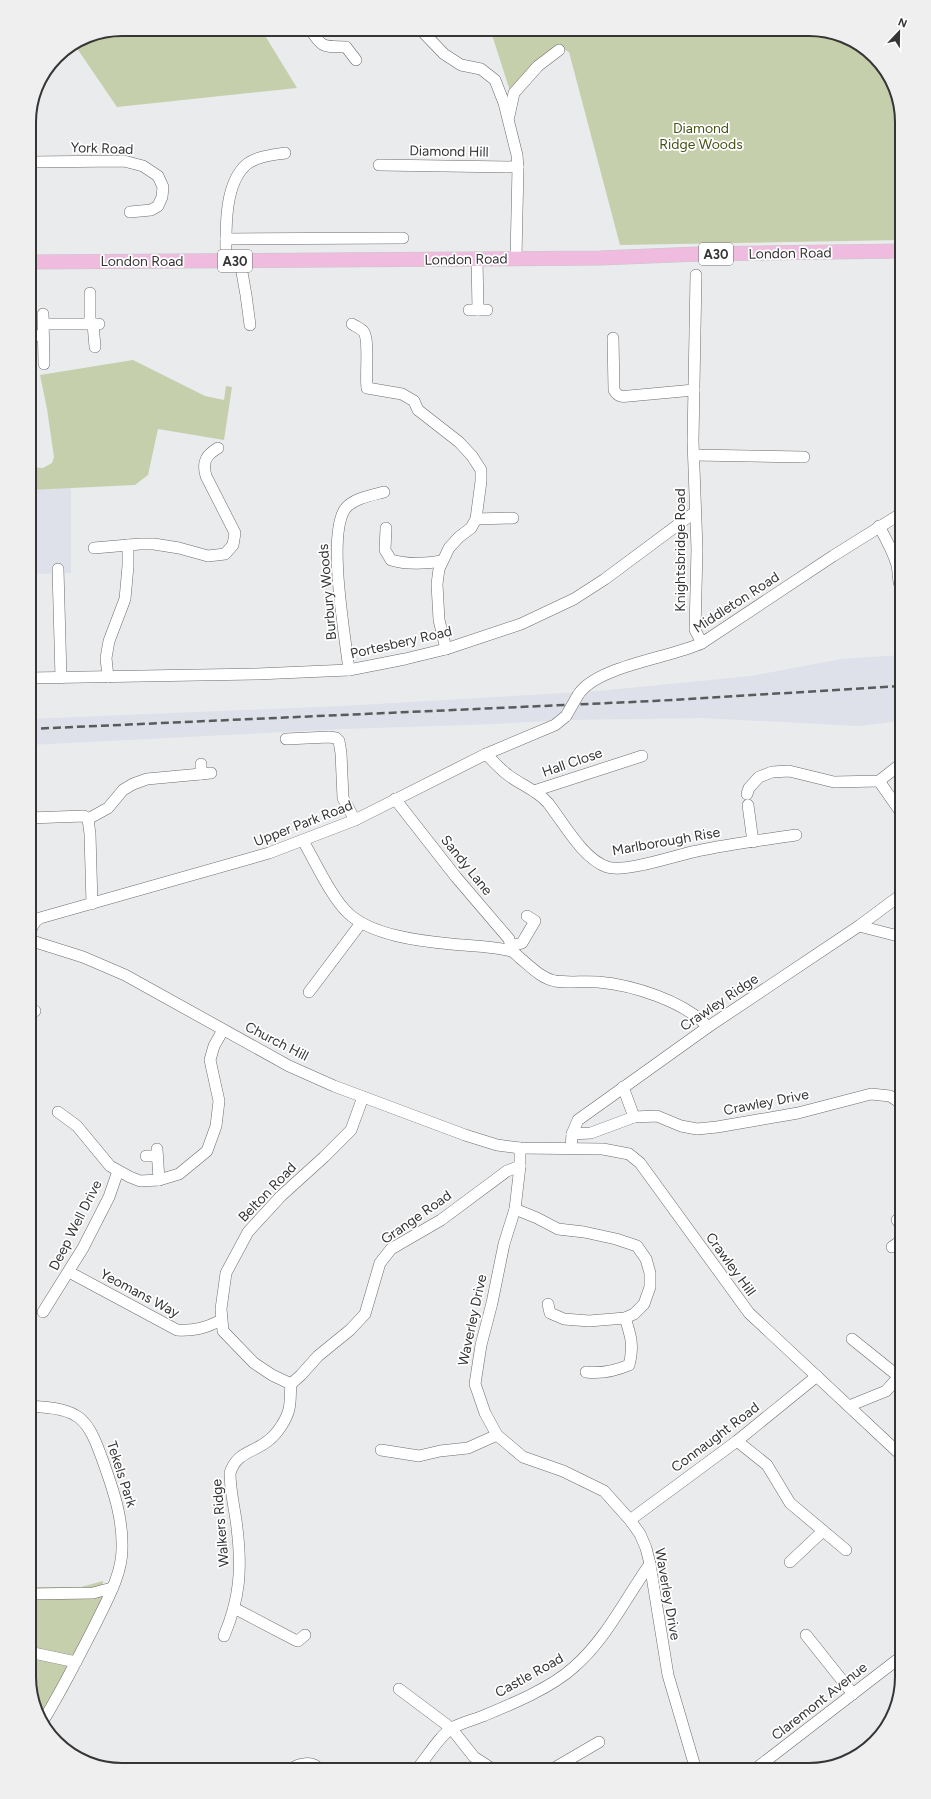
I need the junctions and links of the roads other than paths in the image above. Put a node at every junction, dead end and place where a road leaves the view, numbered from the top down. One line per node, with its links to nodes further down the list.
1 (314, 36): 4 (street)
2 (427, 36): 5 (street)
3 (558, 50): 5 (street)
4 (356, 60)
5 (508, 119): 9 (street)
6 (285, 153): 12 (street)
7 (36, 162): 10 (street, York Road)
8 (379, 165): 9 (street, Diamond Hill)
9 (518, 167): 14 (street)
10 (130, 212)
11 (403, 238): 12 (street)
12 (226, 239): 16 (street)
13 (895, 251): 14 (main road, London Road / A30)
14 (516, 258): 15 (main road, London Road / A30)
15 (477, 259): 17 (main road, London Road / A30); 21 (street)
16 (226, 261): 17 (main road, London Road / A30); 18 (main road, London Road / A30)
17 (240, 261): 24 (street)
18 (36, 262)
19 (696, 275): 30 (street, Knightsbridge Road)
20 (90, 293): 22 (street)
21 (478, 310)
22 (94, 324): 26 (street); 28 (street)
23 (352, 324): 38 (street)
24 (250, 325)
25 (36, 336): 26 (street)
26 (42, 336): 29 (street)
27 (613, 338): 30 (street)
28 (95, 347)
29 (44, 364)
30 (694, 390): 32 (street, Knightsbridge Road)
31 (218, 448): 41 (street)
32 (694, 454): 33 (street); 35 (street, Knightsbridge Road)
33 (804, 457)
34 (384, 492): 48 (street, Burbury Woods)
35 (695, 512): 46 (street, Knightsbridge Road); 47 (street, Portesbery Road)
36 (895, 517): 39 (street, Middleton Road)
37 (513, 518): 38 (street)
38 (476, 519): 43 (street)
39 (879, 526): 44 (street); 46 (street, Middleton Road)
40 (386, 528): 43 (street)
41 (128, 545): 42 (street); 49 (street)
42 (94, 548)
43 (442, 561): 47 (street)
44 (895, 564)
45 (58, 569): 51 (street)
46 (702, 643): 52 (street, Middleton Road, bridge)
47 (446, 649): 48 (street, Portesbery Road)
48 (349, 670): 49 (street, Portesbery Road)
49 (108, 677): 51 (street, Portesbery Road)
50 (36, 678): 51 (street, Portesbery Road)
51 (61, 678)
52 (566, 716): 54 (street, Upper Park Road)
53 (286, 739): 64 (street)
54 (486, 754): 59 (street, Marlborough Rise); 60 (street, Upper Park Road)
55 (642, 756): 59 (street, Hall Close)
56 (895, 769): 58 (street)
57 (204, 770): 63 (street)
58 (880, 781): 61 (street); 67 (street)
59 (534, 791): 67 (street, Marlborough Rise)
60 (395, 799): 64 (street, Upper Park Road); 76 (street, Sandy Lane)
61 (895, 804)
62 (36, 818): 63 (street)
63 (88, 818): 69 (street)
64 (355, 820): 66 (street, Upper Park Road)
65 (796, 836): 67 (street, Marlborough Rise)
66 (303, 841): 69 (street, Upper Park Road); 72 (street)
67 (754, 842)
68 (895, 899): 73 (street, Crawley Ridge)
69 (92, 904): 71 (street, Upper Park Road)
70 (527, 916): 76 (street)
71 (36, 921)
72 (361, 923): 76 (street); 77 (street)
73 (859, 926): 74 (street); 78 (street, Crawley Ridge)
74 (895, 935)
75 (36, 942): 79 (street, Church Hill)
76 (512, 949): 78 (street)
77 (309, 992)
78 (708, 1027): 80 (street, Crawley Ridge)
79 (223, 1030): 81 (street, Church Hill); 91 (street)
80 (623, 1087): 84 (street); 85 (street, Crawley Ridge)
81 (363, 1097): 86 (street, Church Hill); 99 (street, Belton Road)
82 (895, 1099): 84 (street, Crawley Drive)
83 (58, 1112): 90 (street)
84 (634, 1117): 85 (street, Crawley Drive)
85 (572, 1134): 87 (street, Crawley Ridge)
86 (520, 1148): 87 (street, Crawley Hill); 89 (street, Waverley Drive)
87 (571, 1148): 103 (street, Crawley Hill)
88 (153, 1153): 91 (street)
89 (520, 1166): 92 (street, Waverley Drive); 105 (street, Grange Road)
90 (118, 1171): 91 (street); 95 (street, Deep Well Drive)
91 (159, 1180)
92 (515, 1209): 98 (street); 108 (street, Waverley Drive)
93 (895, 1245): 94 (street)
94 (892, 1247)
95 (69, 1272): 97 (street, Deep Well Drive); 99 (street, Yeomans Way)
96 (548, 1304): 98 (street)
97 (43, 1312)
98 (626, 1318): 102 (street)
99 (221, 1320): 105 (street, Belton Road)
100 (852, 1339): 101 (street)
101 (895, 1370)
102 (586, 1372)
103 (817, 1376): 107 (street, Crawley Hill); 109 (street, Connaught Road)
104 (895, 1380): 107 (street)
105 (291, 1384): 121 (street, Walkers Ridge)
106 (36, 1406): 117 (street, Tekels Park)
107 (849, 1406): 110 (street, Crawley Hill)
108 (497, 1436): 111 (street); 112 (street, Waverley Drive)
109 (737, 1441): 112 (street, Connaught Road); 113 (street)
110 (895, 1449)
111 (382, 1450)
112 (630, 1520): 116 (street, Waverley Drive)
113 (823, 1531): 114 (street); 115 (street)
114 (846, 1550)
115 (790, 1562)
116 (650, 1564): 131 (street, Castle Road); 136 (street, Waverley Drive)
117 (112, 1588): 118 (street); 120 (street, Tekels Park)
118 (92, 1593): 119 (street); 120 (street)
119 (36, 1594)
120 (104, 1606): 127 (street, Tekels Park)
121 (234, 1608): 123 (street, Walkers Ridge); 124 (street)
122 (806, 1635): 129 (street)
123 (224, 1636)
124 (305, 1636)
125 (36, 1653): 127 (street)
126 (895, 1661): 129 (street, Claremont Avenue)
127 (76, 1662): 130 (street, Tekels Park)
128 (399, 1689): 131 (street)
129 (853, 1694): 137 (street, Claremont Avenue)
130 (46, 1716)
131 (451, 1728): 133 (street, Castle Road); 134 (street)
132 (599, 1742): 135 (street)
133 (421, 1763)
134 (482, 1763)
135 (563, 1763)
136 (694, 1763)
137 (763, 1763)

